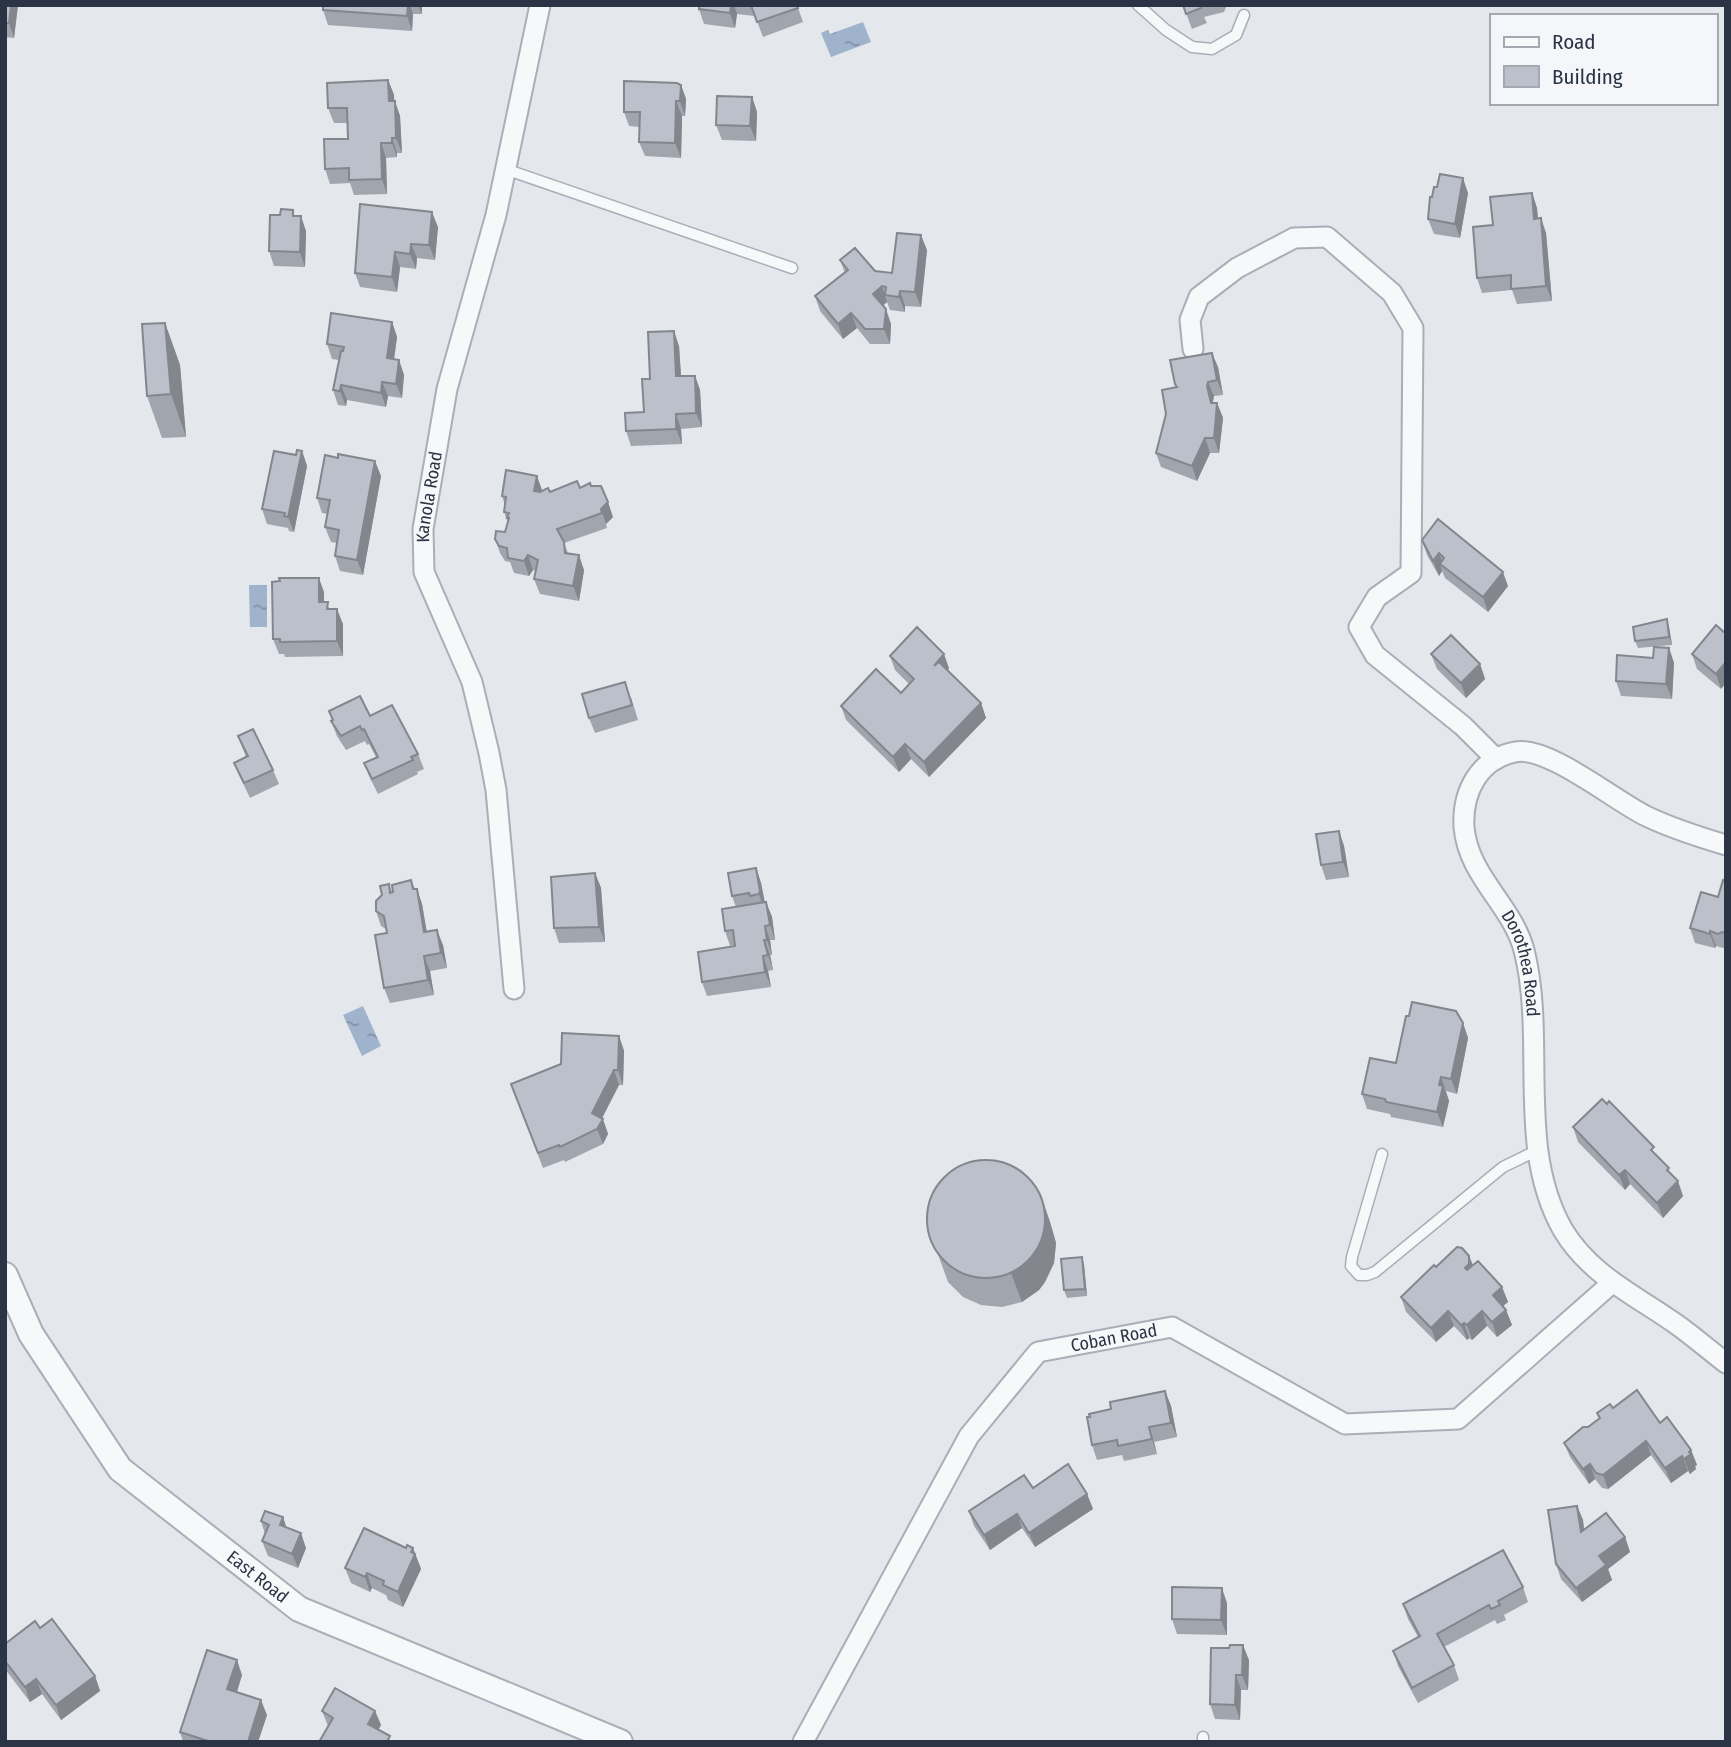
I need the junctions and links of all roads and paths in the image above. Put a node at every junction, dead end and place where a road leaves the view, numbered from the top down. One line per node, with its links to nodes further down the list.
1 (540, 5): 4 (street, Kanola Road)
2 (1138, 5): 3 (lane)
3 (1244, 15)
4 (505, 169): 5 (lane); 9 (street, Kanola Road)
5 (792, 268)
6 (1193, 349): 7 (street)
7 (1496, 759): 8 (street); 10 (street, Dorothea Road)
8 (1726, 845)
9 (514, 989)
10 (1539, 1150): 11 (lane); 13 (street, Dorothea Road)
11 (1382, 1154)
12 (5, 1275): 15 (street, East Road)
13 (1612, 1283): 14 (street, Dorothea Road); 16 (street, Coban Road)
14 (1726, 1363)
15 (620, 1742)
16 (803, 1742)

